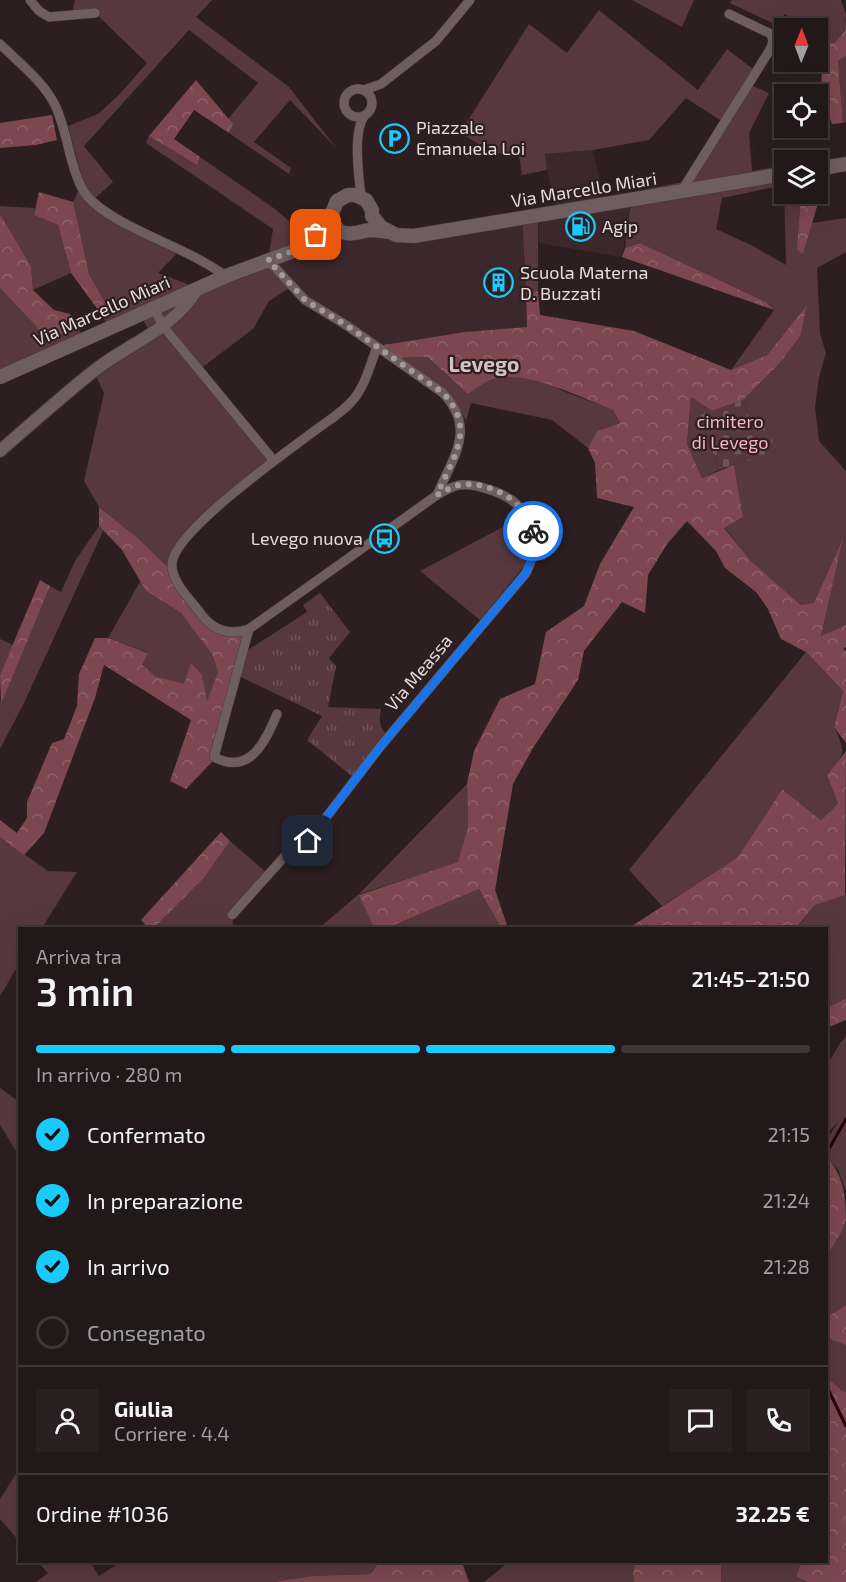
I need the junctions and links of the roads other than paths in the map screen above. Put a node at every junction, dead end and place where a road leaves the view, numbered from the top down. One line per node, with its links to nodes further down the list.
1 (30, 0): 3 (street)
2 (470, 0): 6 (street)
3 (94, 13)
4 (729, 14): 13 (street)
5 (0, 44): 22 (street)
6 (364, 90): 7 (street); 8 (street)
7 (353, 115): 8 (street); 9 (street)
8 (365, 115): 9 (street)
9 (359, 128): 14 (street)
10 (846, 164): 11 (main road)
11 (828, 167)
12 (774, 176): 13 (main road, Via Marcello Miari)
13 (681, 192): 19 (main road, Via Marcello Miari)
14 (355, 196): 15 (main road, Via Marcello Miari); 16 (main road)
15 (332, 213): 17 (main road); 20 (main road, Via Marcello Miari)
16 (372, 216): 18 (main road); 19 (main road)
17 (337, 228): 18 (main road, Via Marcello Miari); 20 (main road, Via Marcello Miari)
18 (364, 231): 19 (main road, Via Marcello Miari)
19 (389, 232)
20 (316, 235): 21 (main road, Via Marcello Miari)
21 (268, 260): 22 (main road, Via Marcello Miari); 26 (street, Via Meassa)
22 (226, 276): 23 (main road, Via Marcello Miari)
23 (198, 288): 24 (main road, Via Marcello Miari); 25 (street)
24 (154, 308): 25 (street); 27 (main road, Via Marcello Miari)
25 (163, 326): 28 (street); 29 (street)
26 (376, 347): 29 (street); 30 (street, Via Meassa)
27 (0, 377)
28 (0, 451)
29 (274, 461): 31 (street)
30 (437, 495): 31 (street, Via Meassa); 33 (street, Via Meassa)
31 (249, 629): 32 (street)
32 (277, 714)
33 (232, 915)

